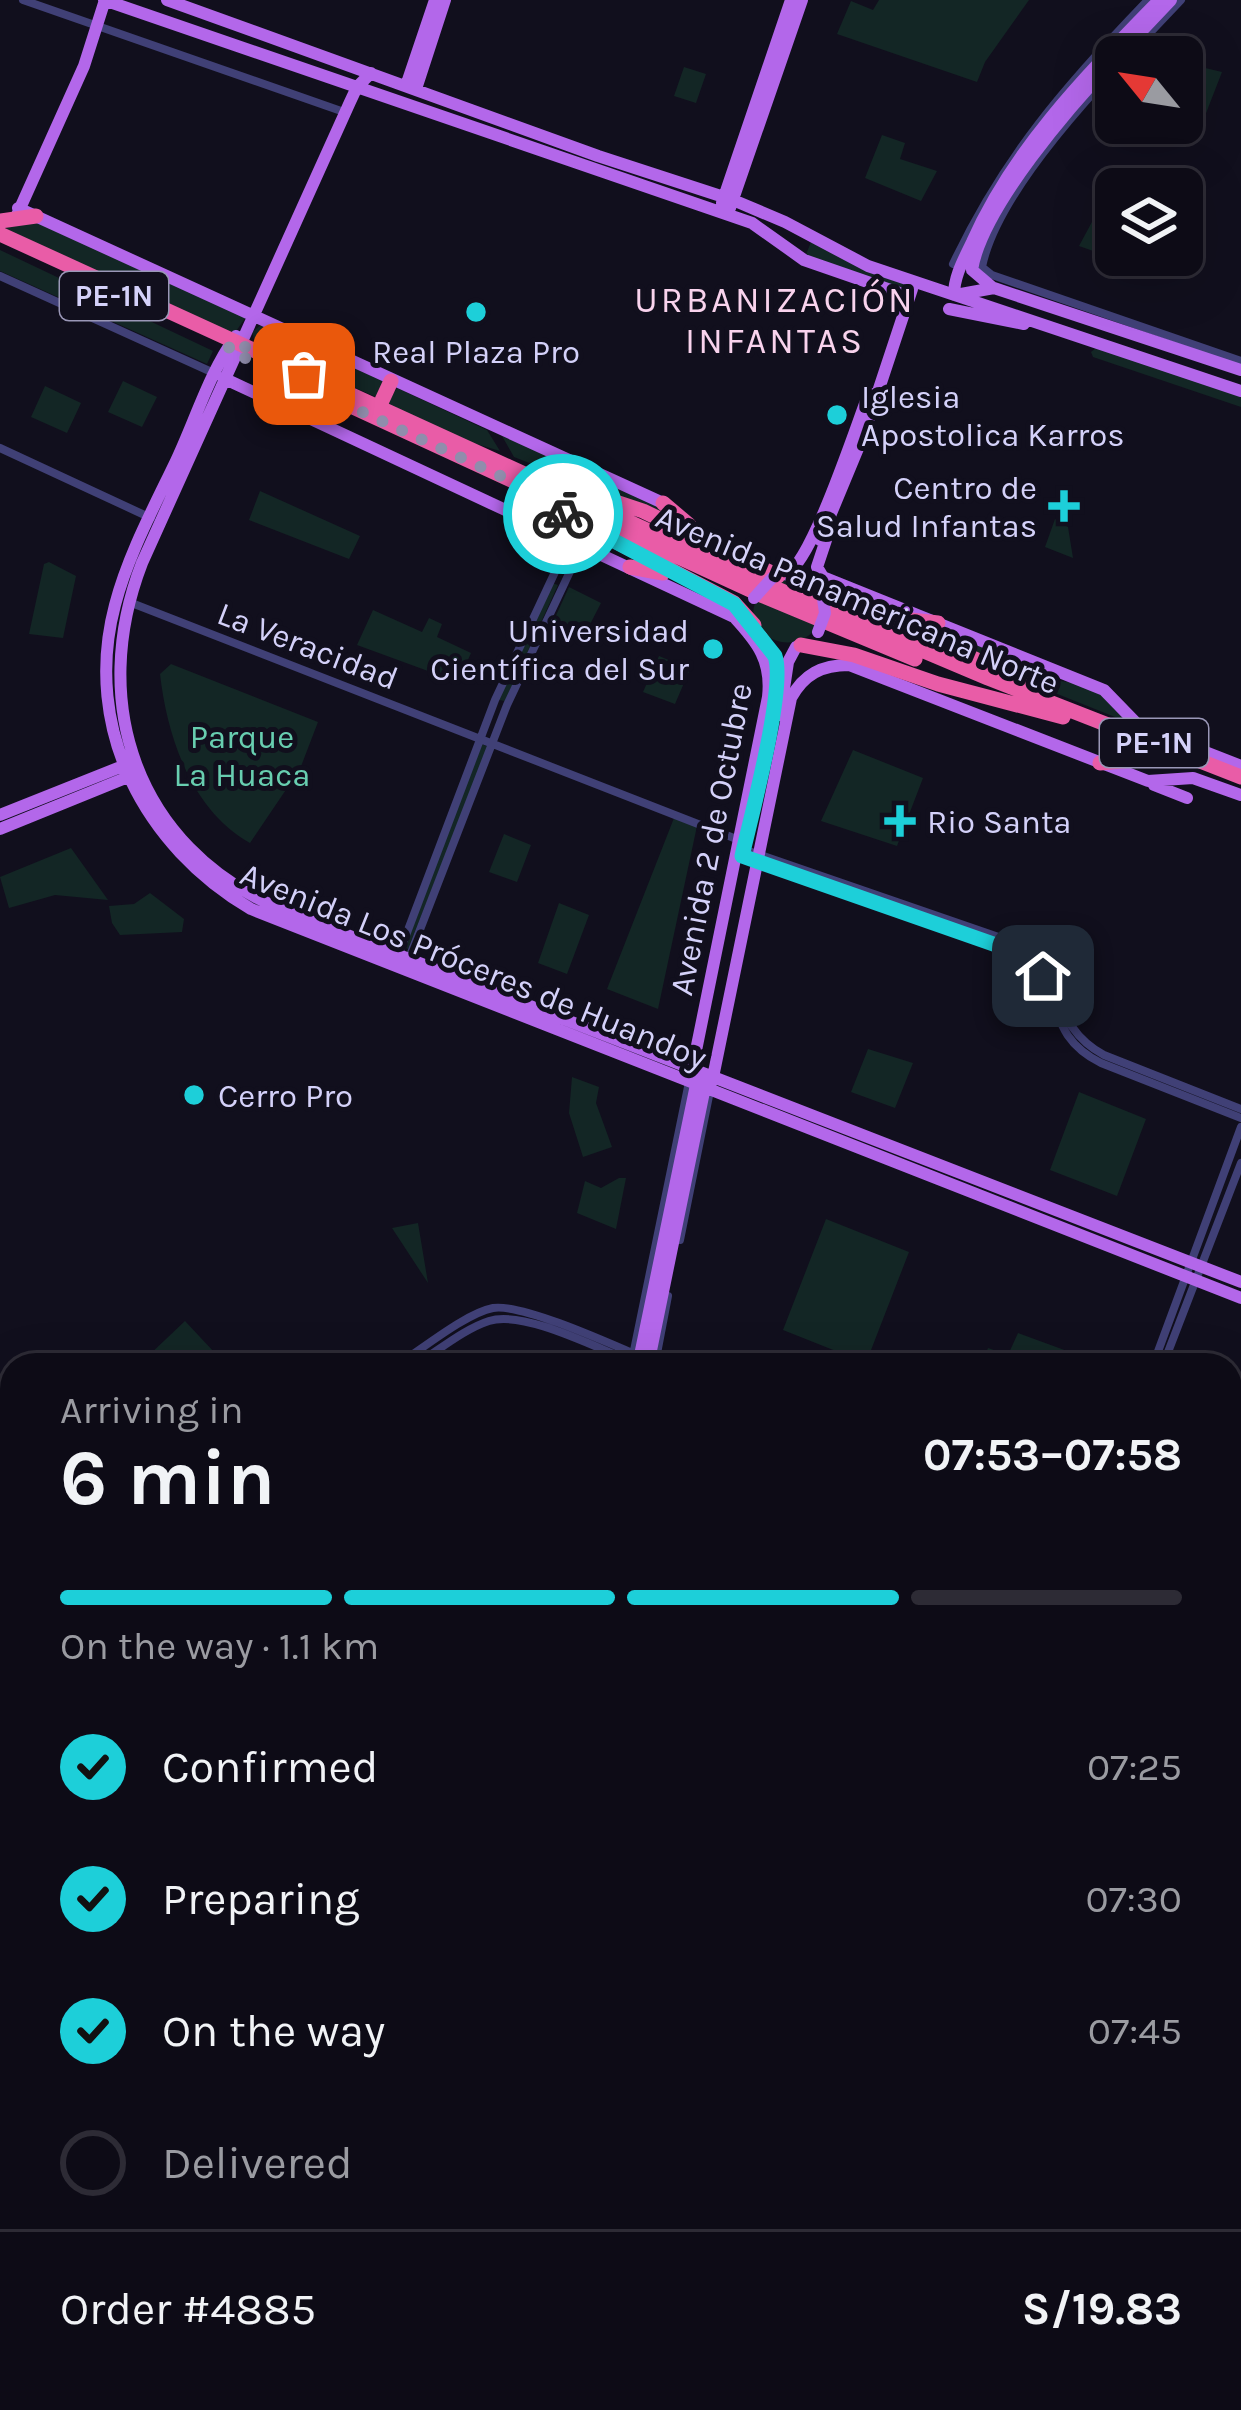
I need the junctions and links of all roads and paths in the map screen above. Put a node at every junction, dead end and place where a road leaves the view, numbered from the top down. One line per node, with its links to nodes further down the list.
1 (22, 0): 12 (street)
2 (105, 0): 12 (main road); 19 (main road)
3 (167, 0): 16 (main road)
4 (435, 0): 15 (main road)
5 (445, 0): 15 (main road)
6 (791, 0): 23 (main road)
7 (802, 0): 23 (main road)
8 (1148, 0): 29 (street)
9 (1159, 0): 27 (main road)
10 (1171, 0): 13 (main road)
11 (1181, 0): 14 (street)
12 (98, 25): 21 (street); 24 (main road)
13 (1136, 36)
14 (1146, 36)
15 (422, 54): 18 (main road)
16 (371, 73): 18 (main road); 19 (main road, Avenida Los Próceres de Huandoy)
17 (1095, 81): 32 (main road)
18 (411, 87): 22 (main road)
19 (359, 89): 21 (main road, Avenida Los Próceres de Huandoy); 22 (main road)
20 (1095, 93): 39 (street)
21 (348, 113): 35 (main road, Avenida Los Próceres de Huandoy)
22 (597, 161): 23 (main road); 23 (main road)
23 (726, 206): 31 (main road); 33 (main road)
24 (12, 216): 25 (highway)
25 (35, 216): 35 (main road)
26 (0, 234): 38 (highway, Avenida Panamericana Norte / PE-1N)
27 (972, 242): 29 (main road); 34 (main road)
28 (0, 244): 38 (highway, Avenida Panamericana Norte / PE-1N)
29 (953, 264): 34 (main road)
30 (0, 276): 40 (street)
31 (911, 279): 33 (main road); 34 (main road); 48 (main road)
32 (994, 288): 34 (main road); 36 (main road)
33 (905, 295): 53 (main road)
34 (948, 298): 37 (main road)
35 (253, 317): 38 (main road, Avenida Los Próceres de Huandoy); 41 (main road)
36 (1097, 322): 37 (main road); 39 (main road)
37 (1091, 340): 42 (main road)
38 (235, 348): 40 (main road, Avenida Los Próceres de Huandoy); 43 (highway, Avenida Panamericana Norte / PE-1N); 45 (highway, Avenida Panamericana Norte / PE-1N)
39 (1241, 363)
40 (221, 377): 47 (main road, Avenida Los Próceres de Huandoy); 49 (main road)
41 (391, 381): 43 (highway); 46 (main road)
42 (1241, 392)
43 (379, 407): 45 (highway, Avenida Panamericana Norte / PE-1N)
44 (2, 453): 47 (street)
45 (523, 480): 50 (highway); 52 (highway); 63 (highway, Avenida Panamericana Norte / PE-1N)
46 (663, 503): 50 (highway)
47 (155, 520): 55 (main road, Avenida Los Próceres de Huandoy); 69 (main road, Avenida Los Próceres de Huandoy)
48 (824, 532): 54 (main road); 57 (main road)
49 (577, 542): 51 (main road); 64 (street); 65 (street)
50 (721, 548): 53 (highway)
51 (630, 567): 52 (highway); 62 (main road, Avenida 2 de Octubre)
52 (682, 576): 58 (highway)
53 (778, 576): 54 (main road); 58 (main road, bridge)
54 (819, 592): 56 (highway); 59 (main road, bridge)
55 (128, 601): 64 (street, La Veracidad); 69 (main road, Avenida Los Próceres de Huandoy)
56 (896, 620): 57 (highway); 63 (highway)
57 (938, 623): 68 (main road)
58 (758, 631): 59 (main road); 62 (main road, Avenida 2 de Octubre)
59 (798, 646): 60 (highway); 76 (main road, Avenida 2 de Octubre)
60 (887, 666): 61 (highway); 63 (highway)
61 (936, 699): 67 (main road); 76 (main road, Avenida 2 de Octubre)
62 (770, 703): 76 (main road, Avenida 2 de Octubre)
63 (1065, 712): 66 (highway, Avenida Panamericana Norte / PE-1N); 70 (highway, Avenida Panamericana Norte / PE-1N)
64 (481, 737): 65 (street, La Veracidad); 77 (street)
65 (492, 742): 76 (street, La Veracidad); 77 (street)
66 (1164, 757): 67 (highway); 70 (highway, Avenida Panamericana Norte / PE-1N)
67 (1100, 763): 71 (main road)
68 (1241, 766)
69 (132, 769): 74 (main road); 75 (main road); 77 (main road, Avenida Los Próceres de Huandoy)
70 (1241, 781)
71 (1148, 782): 72 (main road); 73 (main road)
72 (1241, 795)
73 (1187, 798)
74 (0, 815)
75 (0, 830)
76 (746, 853): 78 (main road, Avenida 2 de Octubre); 79 (street); 80 (street)
77 (402, 962): 78 (main road, Avenida Los Próceres de Huandoy)
78 (701, 1080): 82 (main road, Avenida Los Próceres de Huandoy); 89 (main road, Avenida 2 de Octubre)
79 (1241, 1109)
80 (1241, 1123): 82 (street)
81 (1241, 1163): 82 (street)
82 (1194, 1271): 83 (main road, Avenida Los Próceres de Huandoy); 84 (main road, Avenida Los Próceres de Huandoy); 90 (street); 91 (street)
83 (1241, 1282)
84 (1241, 1298)
85 (416, 1353): 88 (street)
86 (435, 1353): 87 (street)
87 (614, 1353)
88 (620, 1353)
89 (645, 1353)
90 (1159, 1353)
91 (1167, 1353)

